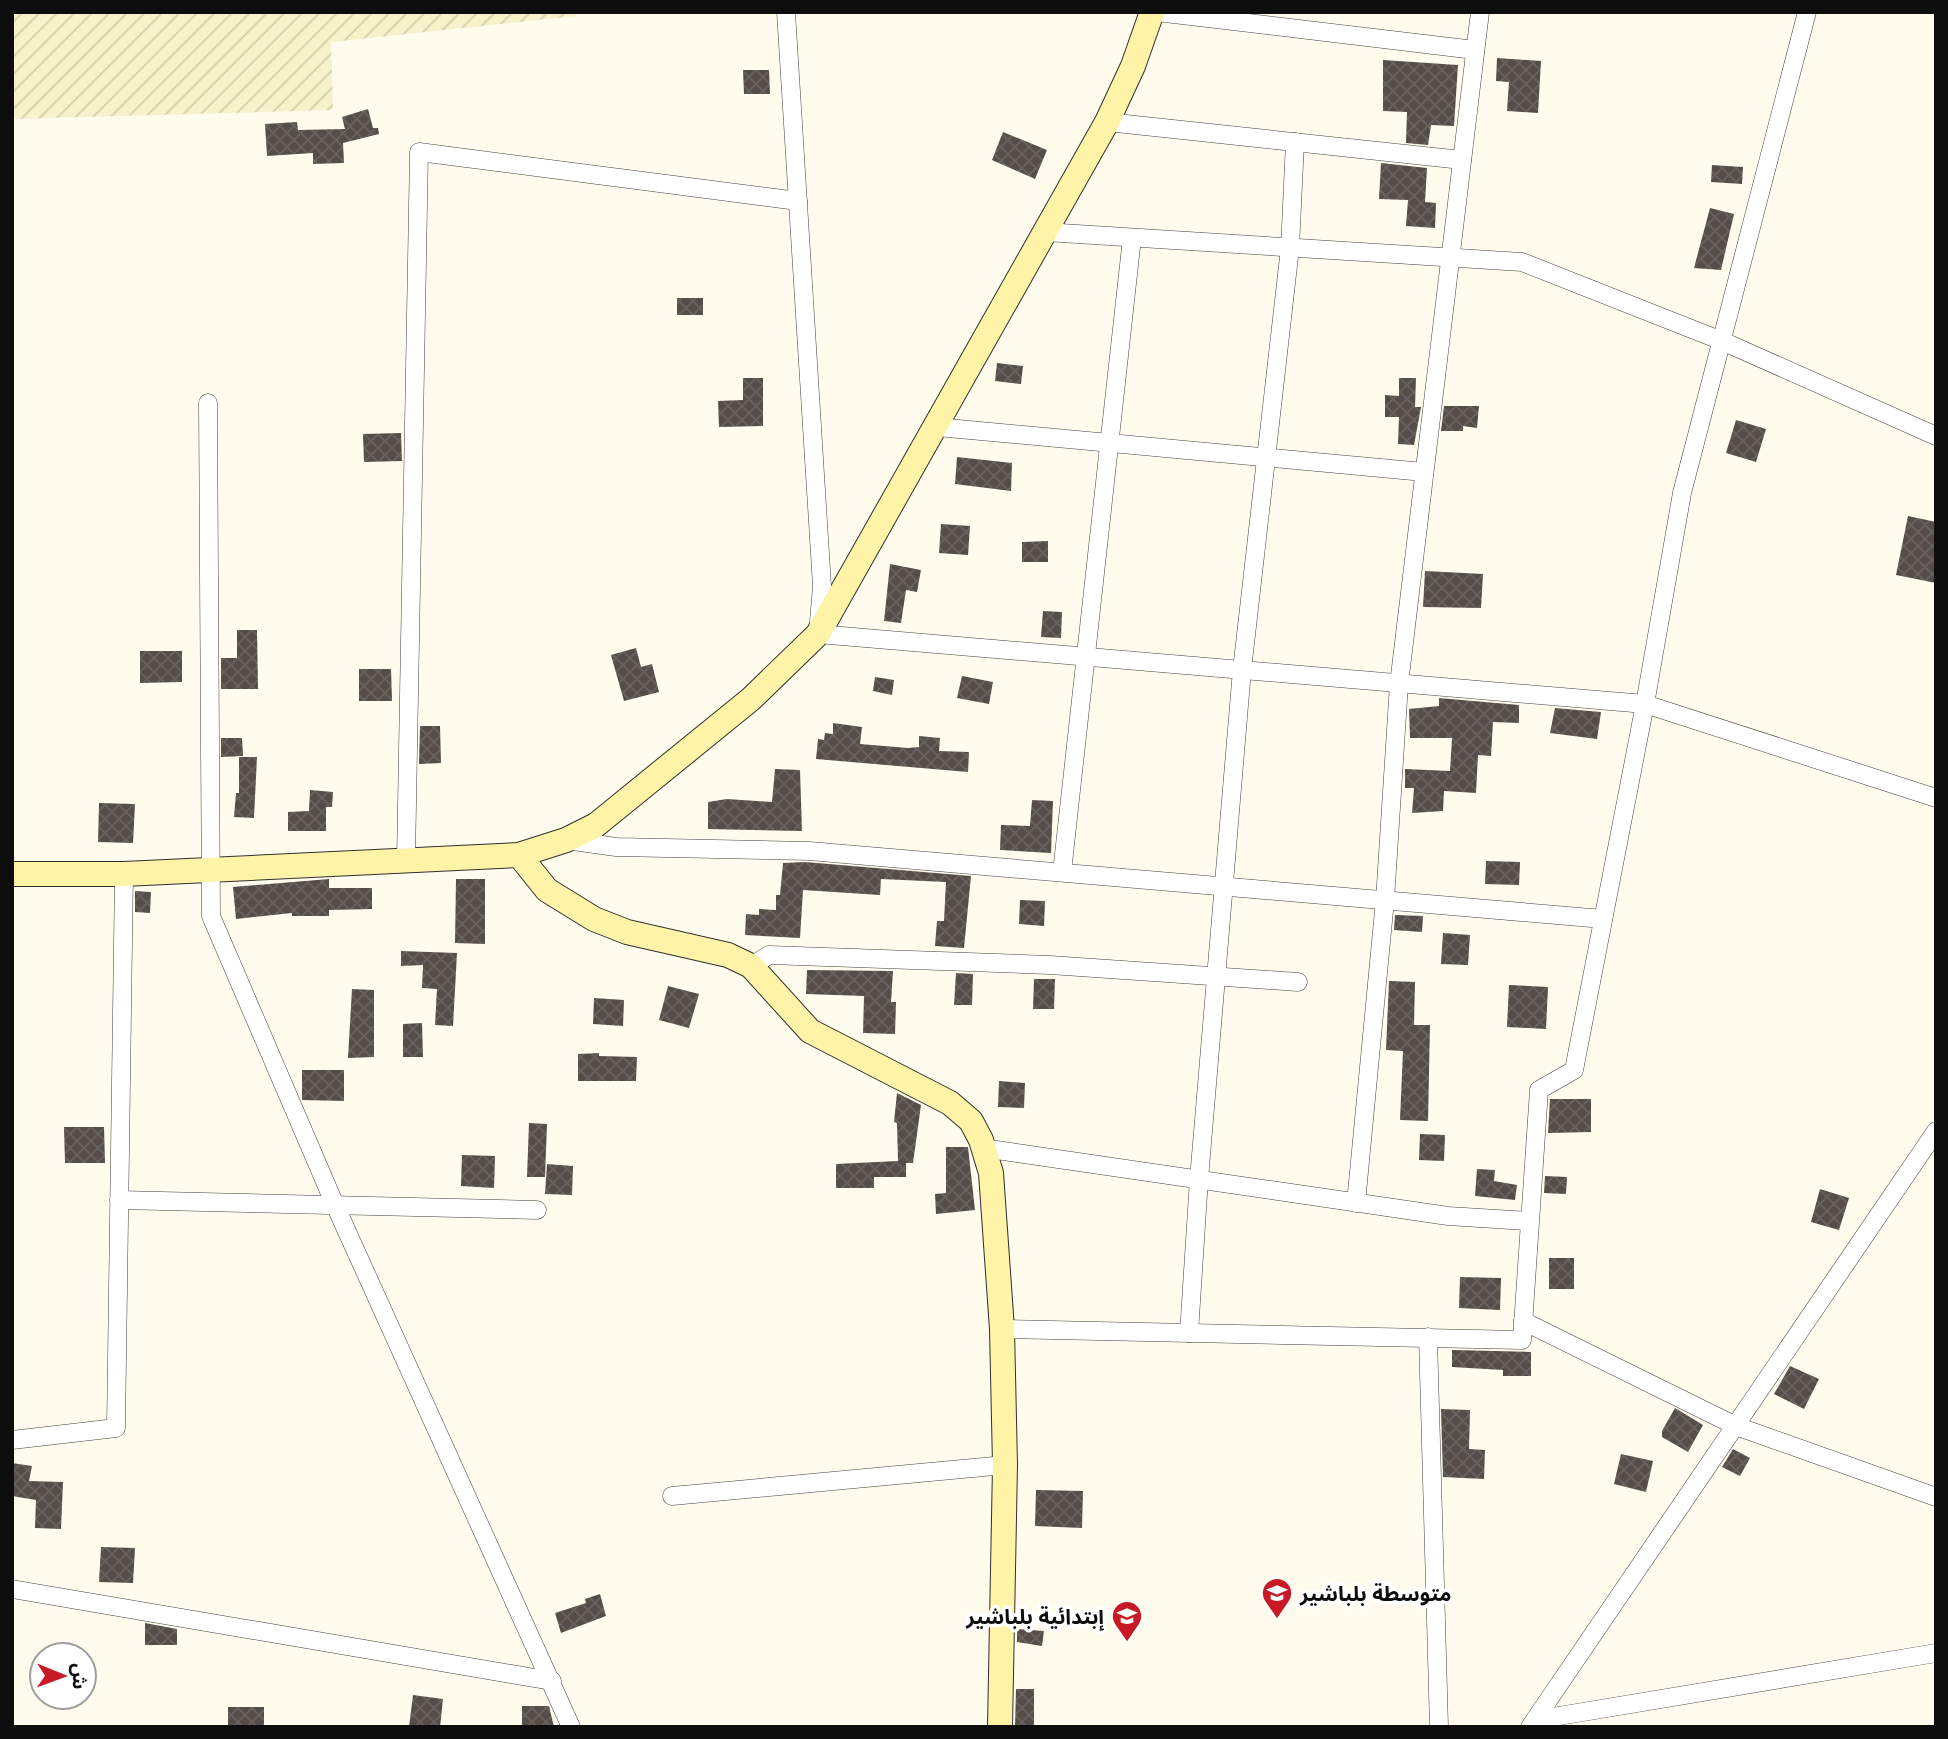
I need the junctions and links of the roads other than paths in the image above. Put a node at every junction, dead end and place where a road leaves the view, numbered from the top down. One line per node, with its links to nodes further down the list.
1 (786, 12): 9 (street)
2 (1154, 12): 5 (street); 6 (street)
3 (1480, 12): 5 (street)
4 (1807, 12): 14 (street)
5 (1475, 50): 8 (street)
6 (1107, 122): 7 (street); 10 (street)
7 (1295, 142): 8 (street); 12 (street)
8 (1462, 160): 13 (street)
9 (798, 201): 21 (street); 29 (street)
10 (1045, 232): 11 (street); 16 (street)
11 (1132, 238): 12 (street); 18 (street)
12 (1290, 248): 13 (street); 19 (street)
13 (1450, 258): 14 (street); 20 (street)
14 (1722, 341): 17 (street); 25 (street)
15 (208, 403): 30 (street)
16 (937, 427): 18 (street); 21 (street)
17 (1936, 436)
18 (1110, 443): 19 (street); 22 (street)
19 (1267, 458): 20 (street); 23 (street)
20 (1424, 472): 24 (street)
21 (818, 634): 22 (street); 27 (street)
22 (1085, 657): 23 (street); 31 (street)
23 (1242, 670): 24 (street); 34 (street)
24 (1399, 684): 25 (street); 35 (street)
25 (1645, 705): 26 (street); 36 (street)
26 (1936, 798)
27 (566, 840): 28 (street); 31 (street)
28 (519, 855): 29 (street); 37 (street)
29 (406, 859): 30 (street)
30 (208, 870): 33 (street); 45 (street)
31 (1062, 873): 34 (street)
32 (12, 874): 33 (street)
33 (124, 874): 43 (street)
34 (1224, 887): 35 (street); 38 (street)
35 (1385, 900): 36 (street); 44 (street)
36 (1603, 919): 47 (street)
37 (751, 966): 38 (street); 41 (street)
38 (1215, 976): 39 (street); 42 (street)
39 (1298, 982)
40 (1936, 1131): 52 (street)
41 (984, 1148): 42 (street); 49 (street)
42 (1199, 1180): 44 (street); 50 (street)
43 (119, 1200): 45 (street); 53 (street)
44 (1356, 1203): 47 (street)
45 (335, 1205): 46 (street); 59 (street)
46 (537, 1210)
47 (1528, 1221): 48 (street)
48 (1523, 1321): 51 (street); 52 (street)
49 (1002, 1329): 50 (street); 54 (street)
50 (1189, 1333): 51 (street)
51 (1428, 1337): 63 (street)
52 (1735, 1426): 56 (street); 60 (street)
53 (12, 1440)
54 (1005, 1465): 55 (street); 62 (street)
55 (672, 1496)
56 (1936, 1497)
57 (12, 1589): 59 (street)
58 (1936, 1653): 60 (street)
59 (552, 1681): 61 (street)
60 (1533, 1723)
61 (571, 1727)
62 (1000, 1727)
63 (1439, 1727)

